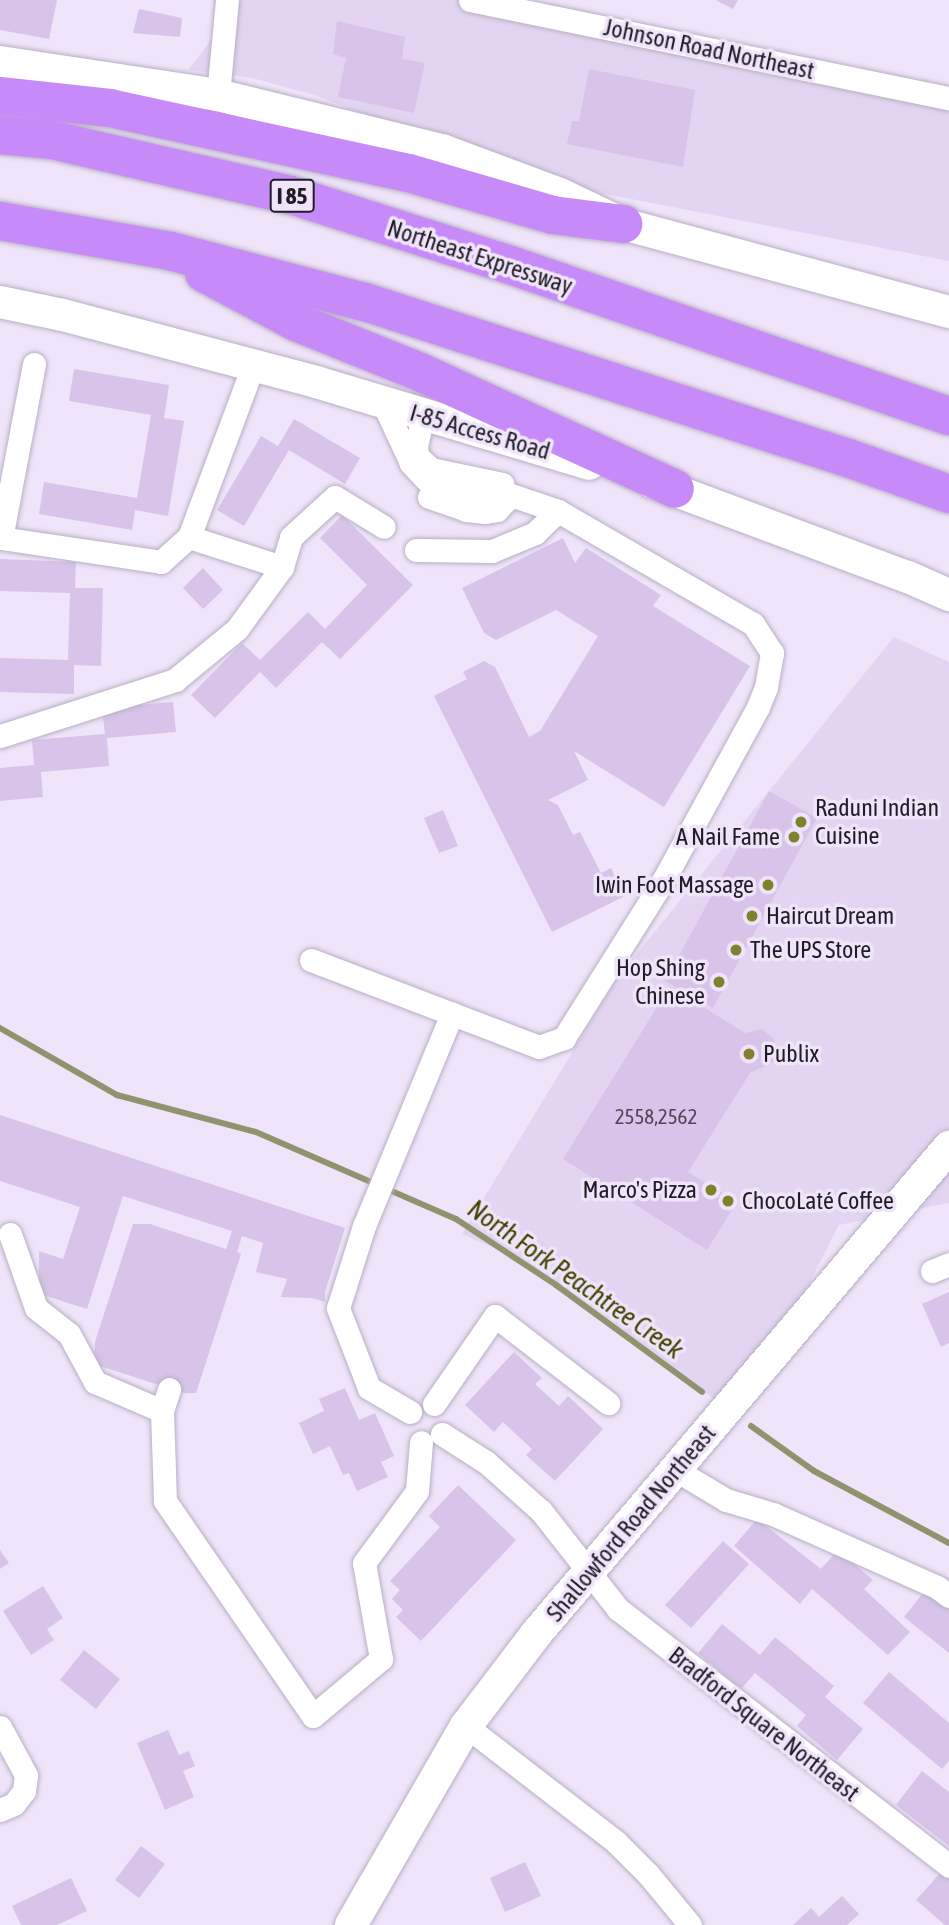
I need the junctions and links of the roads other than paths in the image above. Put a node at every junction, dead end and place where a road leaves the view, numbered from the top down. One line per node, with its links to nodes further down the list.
1 (227, 0): 4 (street)
2 (470, 0): 6 (street, Johnson Road Northeast)
3 (0, 62): 4 (main road)
4 (218, 95): 9 (main road)
5 (0, 96): 9 (highway)
6 (949, 98)
7 (0, 135): 17 (highway, Northeast Expressway / I 85)
8 (0, 221): 10 (highway)
9 (623, 224): 12 (main road)
10 (170, 251): 18 (highway); 20 (highway)
11 (0, 302): 14 (main road, I-85 Access Road)
12 (949, 312)
13 (34, 364): 23 (street)
14 (253, 366): 15 (main road, I-85 Access Road); 23 (street)
15 (383, 403): 16 (main road, I-85 Access Road); 19 (street)
16 (423, 416): 18 (main road, I-85 Access Road); 19 (street)
17 (949, 416)
18 (675, 489): 26 (main road, I-85 Access Road)
19 (467, 494): 21 (street)
20 (949, 494)
21 (558, 511): 24 (street); 29 (street)
22 (384, 527): 25 (street)
23 (189, 537): 25 (street)
24 (416, 550)
25 (282, 567): 27 (street)
26 (949, 596)
27 (0, 736)
28 (311, 960): 29 (street)
29 (452, 1014): 36 (street)
30 (949, 1147): 38 (main road, Shallowford Road Northeast)
31 (10, 1234): 35 (street)
32 (169, 1388): 35 (street)
33 (608, 1403): 34 (street)
34 (434, 1404): 36 (street); 37 (street)
35 (162, 1411): 37 (street)
36 (410, 1412): 37 (street)
37 (431, 1438): 39 (street, Bradford Square Northeast)
38 (676, 1470): 39 (main road, Shallowford Road Northeast); 40 (street)
39 (589, 1572): 41 (main road, Shallowford Road Northeast); 44 (street, Bradford Square Northeast)
40 (949, 1596)
41 (466, 1726): 45 (main road, Shallowford Road Northeast); 46 (street)
42 (0, 1727): 43 (street)
43 (0, 1810)
44 (949, 1867)
45 (351, 1925)
46 (690, 1925)

